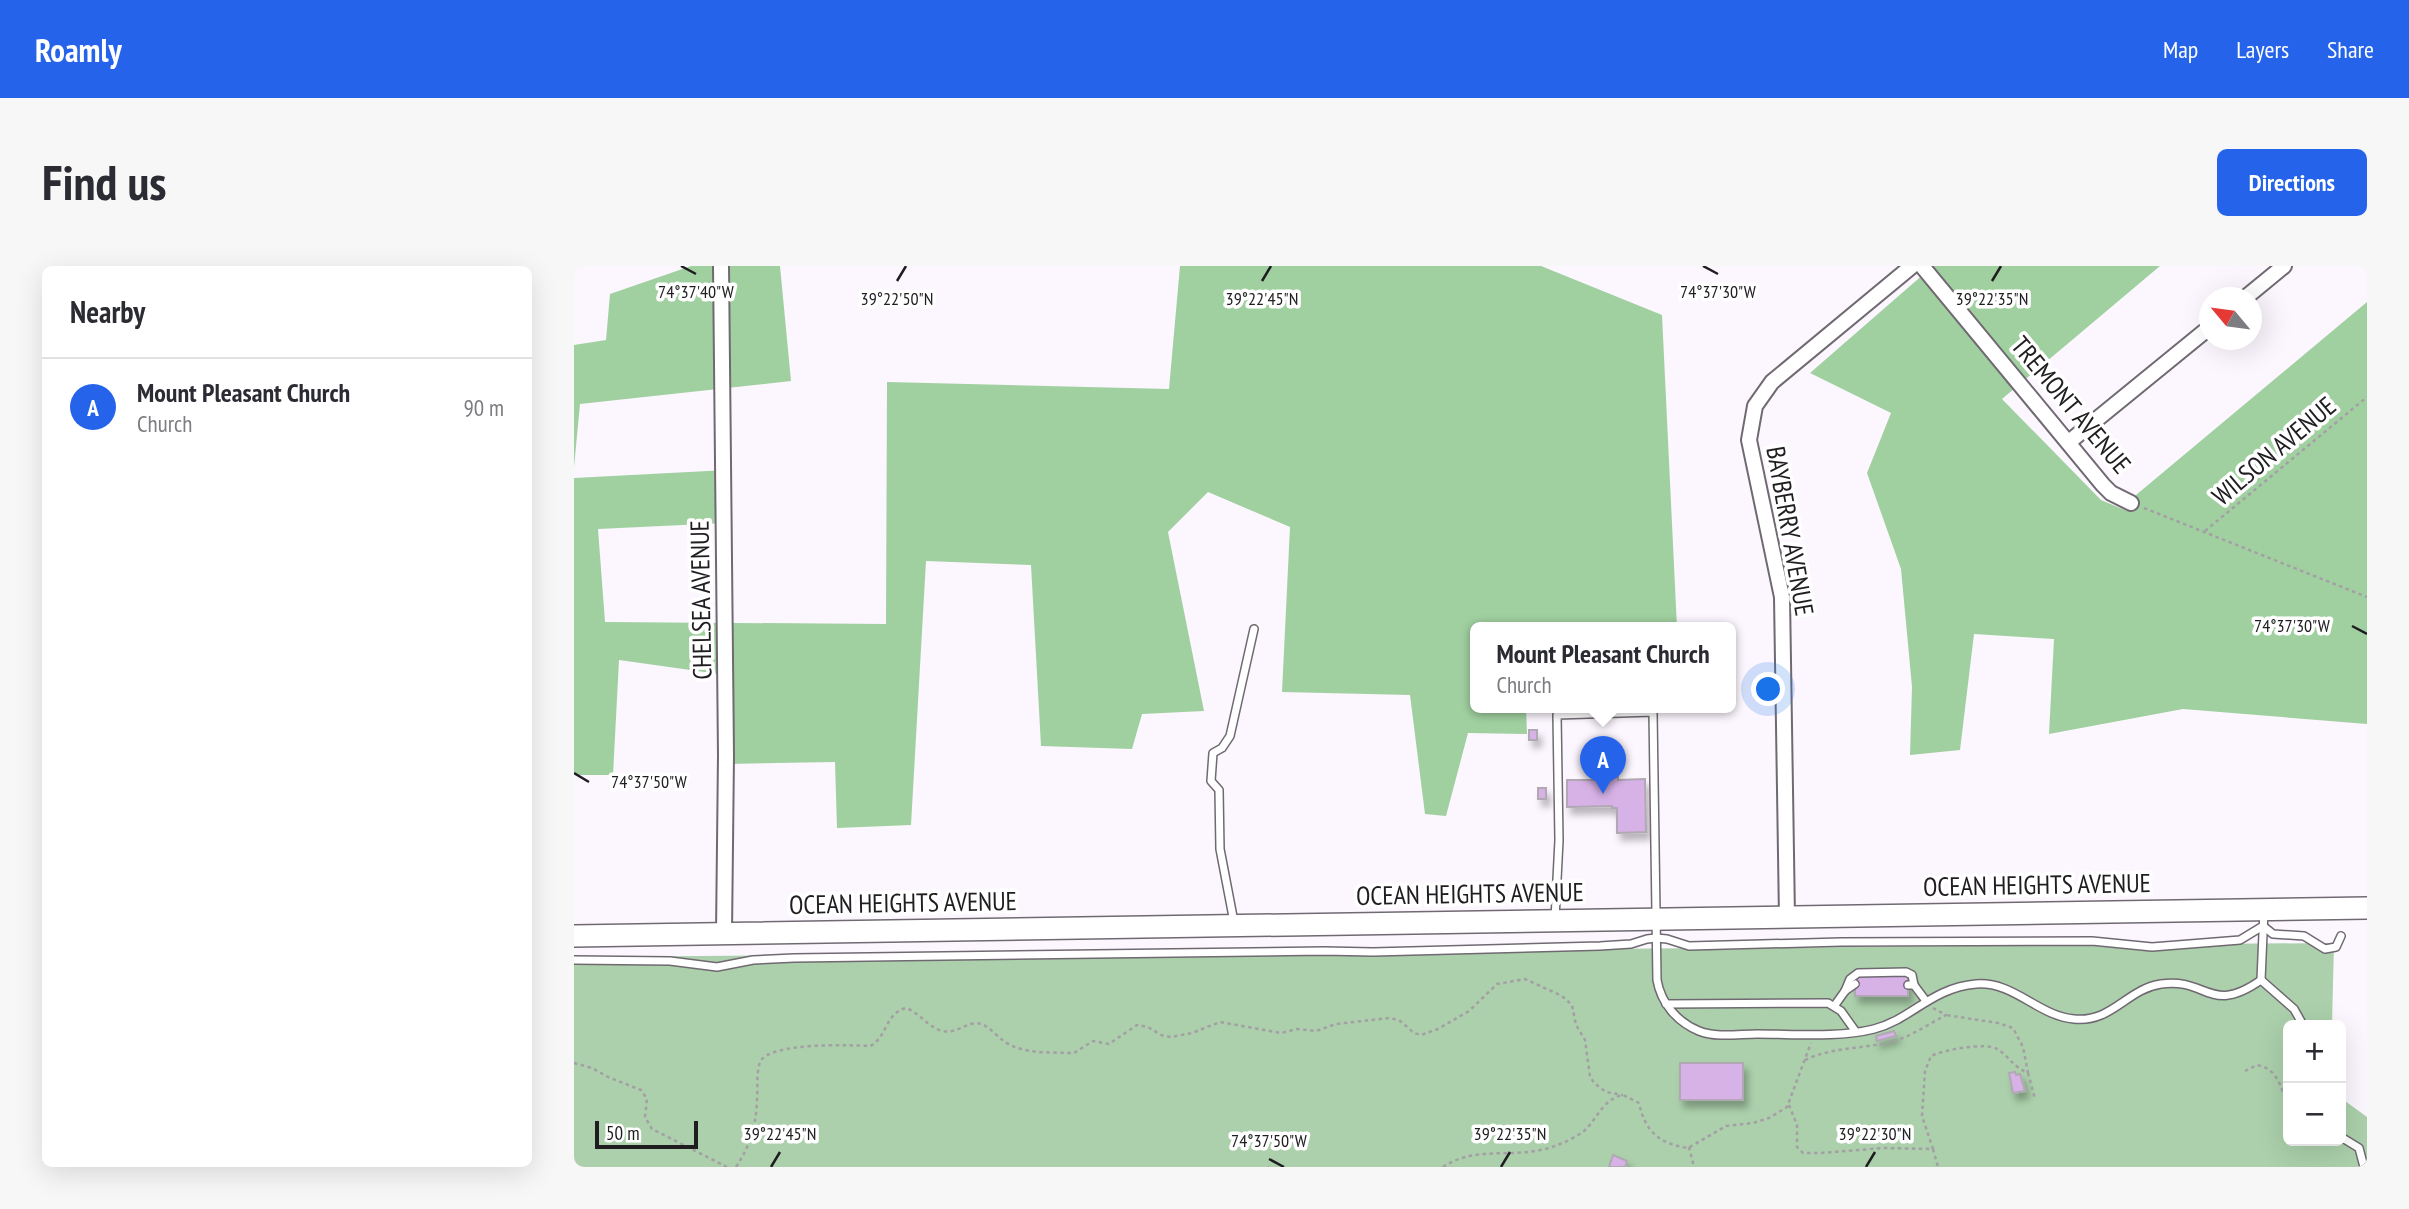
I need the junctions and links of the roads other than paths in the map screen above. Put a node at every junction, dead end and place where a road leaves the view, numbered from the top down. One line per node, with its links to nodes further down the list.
1 (721, 266): 18 (street, CHELSEA AVENUE)
2 (1912, 266): 13 (street, BAYBERRY AVENUE)
3 (1922, 266): 7 (street, TREMONT AVENUE)
4 (2284, 266): 5 (street)
5 (2258, 287)
6 (2199, 336): 7 (street)
7 (2069, 442): 8 (street, TREMONT AVENUE)
8 (2131, 503)
9 (1254, 629): 16 (lane)
10 (1621, 713): 15 (lane)
11 (1653, 713): 17 (lane)
12 (2367, 908): 14 (main road, OCEAN HEIGHTS AVENUE)
13 (1787, 918): 14 (main road, OCEAN HEIGHTS AVENUE); 17 (main road, OCEAN HEIGHTS AVENUE)
14 (2264, 918): 17 (lane); 20 (lane); 22 (lane)
15 (1555, 921): 16 (main road, OCEAN HEIGHTS AVENUE); 17 (main road, OCEAN HEIGHTS AVENUE)
16 (1235, 926): 18 (main road, OCEAN HEIGHTS AVENUE)
17 (1656, 929): 21 (lane); 26 (lane)
18 (724, 933): 19 (main road, OCEAN HEIGHTS AVENUE)
19 (574, 936)
20 (2341, 936)
21 (574, 960)
22 (2261, 980): 25 (lane); 28 (lane)
23 (1855, 984): 24 (lane)
24 (1845, 991): 25 (lane); 27 (lane)
25 (1924, 1002): 29 (lane)
26 (1666, 1004): 27 (lane); 29 (lane)
27 (1835, 1005): 29 (lane)
28 (2300, 1020)
29 (1856, 1032)
30 (2346, 1140): 31 (lane)
31 (2364, 1167)

